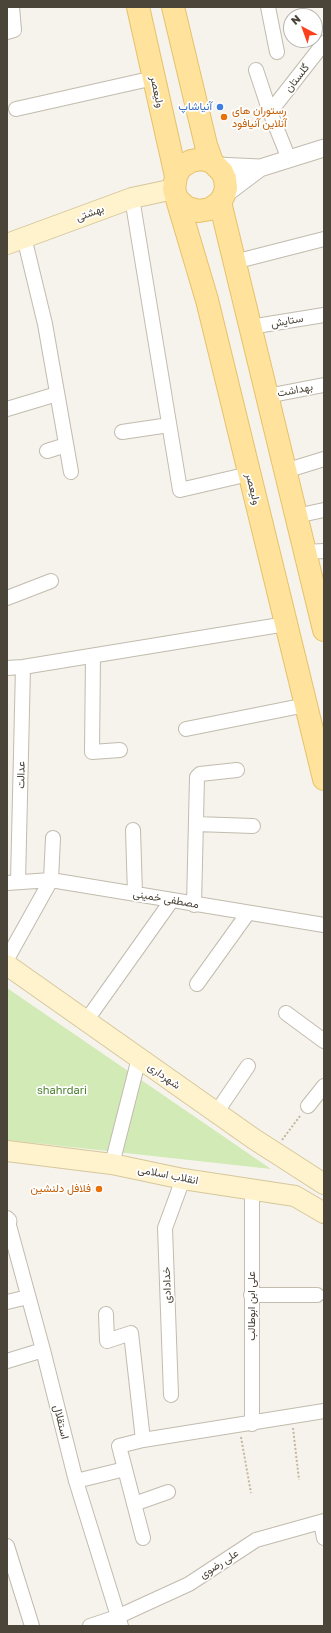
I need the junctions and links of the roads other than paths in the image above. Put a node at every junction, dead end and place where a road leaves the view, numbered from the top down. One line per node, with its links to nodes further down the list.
1 (12, 7): 5 (street)
2 (138, 7): 9 (main road, ولیعصر)
3 (173, 7): 14 (main road)
4 (268, 7): 7 (street)
5 (7, 32)
6 (324, 43): 11 (street, گلستان)
7 (277, 52)
8 (256, 70): 11 (street)
9 (154, 78): 10 (street); 16 (main road, ولیعصر)
10 (16, 109)
11 (270, 112): 13 (street)
12 (324, 148): 13 (street)
13 (289, 160): 15 (street)
14 (214, 164): 15 (street); 16 (main road); 18 (main road)
15 (260, 168): 18 (street)
16 (176, 188): 17 (main road, بهشتی); 18 (main road); 35 (main road, ولیعصر)
17 (132, 198): 20 (main road, بهشتی); 28 (street)
18 (222, 199): 21 (main road)
19 (324, 239): 21 (street)
20 (15, 240): 25 (street)
21 (234, 262): 23 (main road)
22 (324, 315): 23 (street, ستایش)
23 (250, 327): 26 (main road)
24 (324, 385): 26 (street, بهداشت)
25 (57, 394): 27 (street); 30 (street)
26 (267, 396): 33 (main road)
27 (7, 409)
28 (169, 425): 29 (street); 35 (street)
29 (122, 432)
30 (66, 445): 31 (street); 34 (street)
31 (47, 452)
32 (324, 459): 33 (street)
33 (285, 471): 37 (main road)
34 (71, 472)
35 (250, 474): 42 (main road, ولیعصر)
36 (324, 510): 37 (street)
37 (296, 516): 38 (main road)
38 (314, 552): 41 (main road)
39 (51, 581): 40 (street)
40 (7, 598)
41 (321, 609): 43 (main road)
42 (286, 624): 44 (street); 47 (main road, ولیعصر)
43 (324, 630)
44 (93, 656): 45 (street); 49 (street)
45 (23, 667): 46 (street); 57 (street, عدالت)
46 (7, 668)
47 (306, 705): 48 (street); 51 (main road, ولیعصر)
48 (186, 729)
49 (120, 750)
50 (237, 770): 52 (street)
51 (324, 779)
52 (196, 824): 53 (street); 60 (street)
53 (253, 826)
54 (133, 830): 58 (street)
55 (53, 838): 56 (street)
56 (51, 880): 57 (street, مصطفی خمینی); 58 (street, مصطفی خمینی); 63 (street)
57 (13, 883)
58 (135, 894): 59 (street, مصطفی خمینی)
59 (172, 900): 60 (street, مصطفی خمینی); 67 (street)
60 (194, 905): 61 (street, مصطفی خمینی)
61 (248, 913): 62 (street, مصطفی خمینی); 65 (street)
62 (324, 925)
63 (7, 959)
64 (7, 965): 67 (main road, شهرداری)
65 (197, 984)
66 (286, 1013): 68 (street)
67 (86, 1021): 69 (main road, شهرداری)
68 (324, 1041)
69 (139, 1058): 73 (main road, شهرداری); 75 (street)
70 (248, 1066): 73 (street)
71 (324, 1086): 72 (street)
72 (308, 1106)
73 (216, 1112): 77 (main road, شهرداری)
74 (7, 1151): 75 (main road, انقلاب اسلامی)
75 (112, 1164): 76 (main road, انقلاب اسلامی)
76 (183, 1179): 78 (main road, انقلاب اسلامی); 88 (street, خدادادی)
77 (324, 1184)
78 (252, 1189): 79 (main road, انقلاب اسلامی); 81 (street, علی ابن ابوطالب)
79 (324, 1213)
80 (7, 1220): 83 (street, استقلال)
81 (252, 1294): 82 (street); 90 (street, علی ابن ابوطالب)
82 (317, 1295)
83 (28, 1297): 84 (street); 86 (street, استقلال)
84 (7, 1302)
85 (106, 1314): 91 (street)
86 (43, 1350): 87 (street); 93 (street, استقلال)
87 (7, 1361)
88 (171, 1395)
89 (324, 1411): 90 (street)
90 (246, 1425): 91 (street)
91 (143, 1440): 92 (street)
92 (125, 1469): 93 (street); 95 (street)
93 (76, 1481): 100 (street, استقلال)
94 (168, 1492): 95 (street)
95 (134, 1504): 97 (street)
96 (322, 1521): 98 (street); 100 (street, علی رضوی)
97 (143, 1538)
98 (324, 1538)
99 (7, 1546): 101 (street)
100 (119, 1621): 102 (street, علی رضوی)
101 (32, 1626)
102 (90, 1626)

